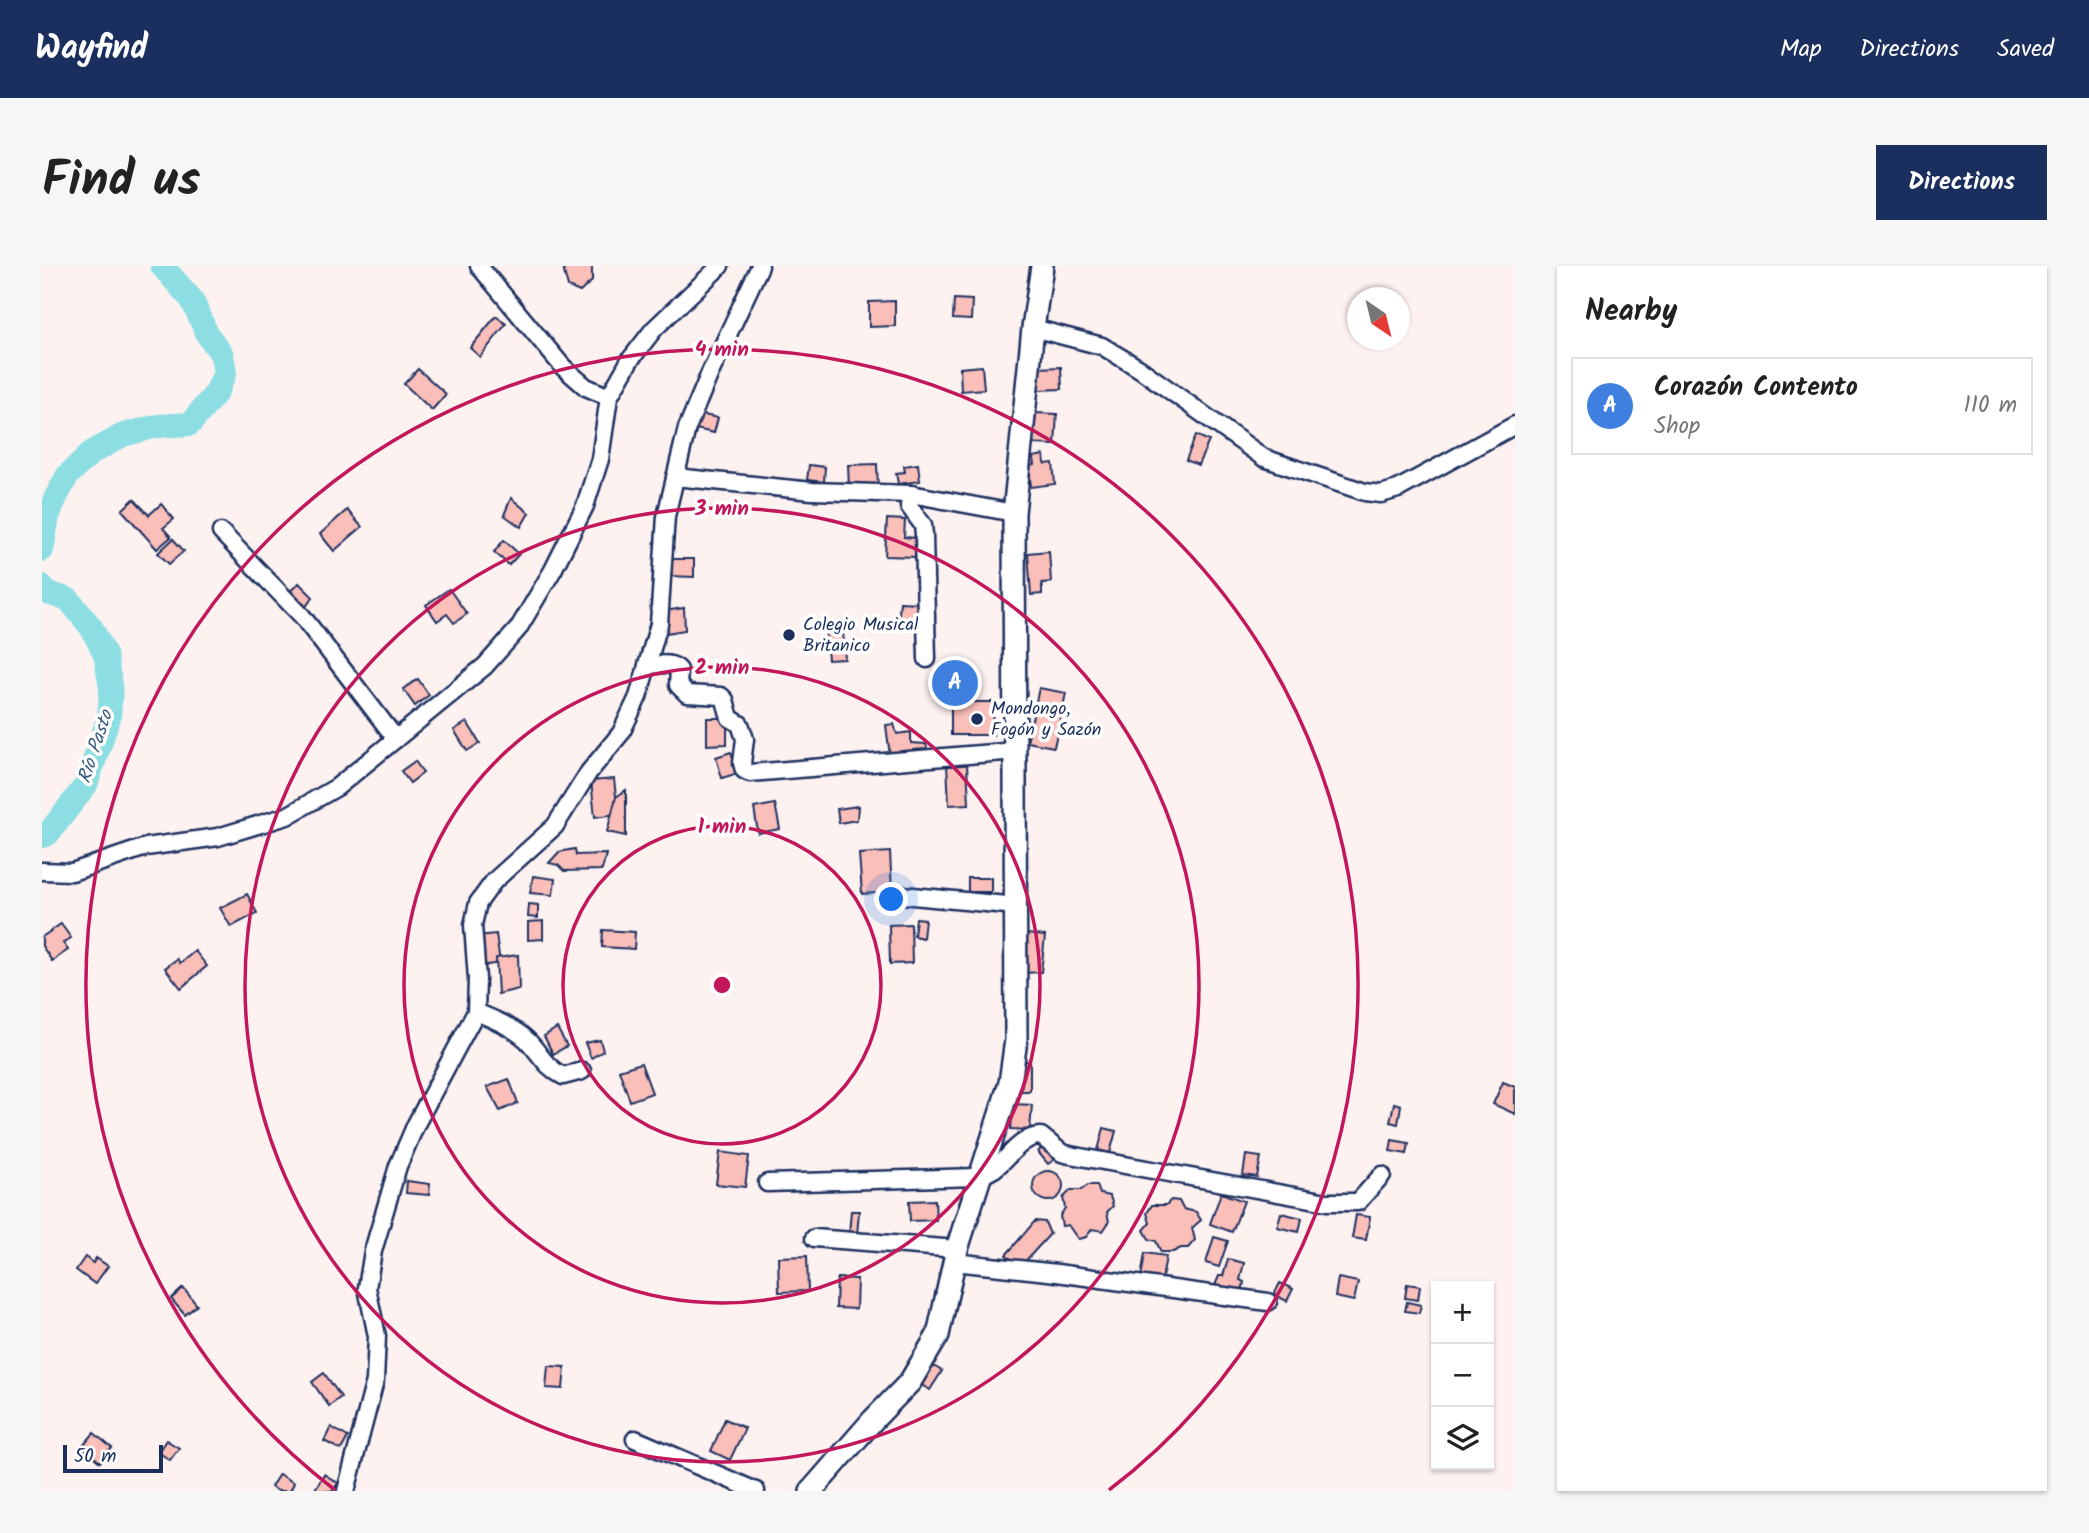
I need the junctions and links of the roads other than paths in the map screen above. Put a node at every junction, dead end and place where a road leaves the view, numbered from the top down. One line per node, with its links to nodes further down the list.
1 (479, 266): 6 (street)
2 (720, 266): 6 (street)
3 (760, 266): 8 (street)
4 (1042, 266): 5 (street)
5 (1032, 328): 7 (street); 10 (street)
6 (609, 397): 14 (street)
7 (1515, 425)
8 (675, 477): 9 (street); 13 (street)
9 (911, 494): 10 (street); 12 (street)
10 (1014, 513): 15 (street)
11 (221, 532): 14 (street)
12 (927, 659)
13 (647, 665): 15 (street); 19 (street)
14 (396, 739): 16 (street)
15 (1016, 751): 18 (street)
16 (42, 871)
17 (892, 894): 18 (street)
18 (1017, 906): 22 (street)
19 (476, 1012): 20 (street); 28 (street)
20 (582, 1072)
21 (1382, 1175): 22 (street)
22 (978, 1177): 23 (street); 25 (street)
23 (767, 1182)
24 (814, 1238): 25 (street)
25 (955, 1255): 26 (street); 30 (street)
26 (1268, 1302)
27 (635, 1439): 29 (street)
28 (346, 1491)
29 (756, 1491)
30 (811, 1491)

